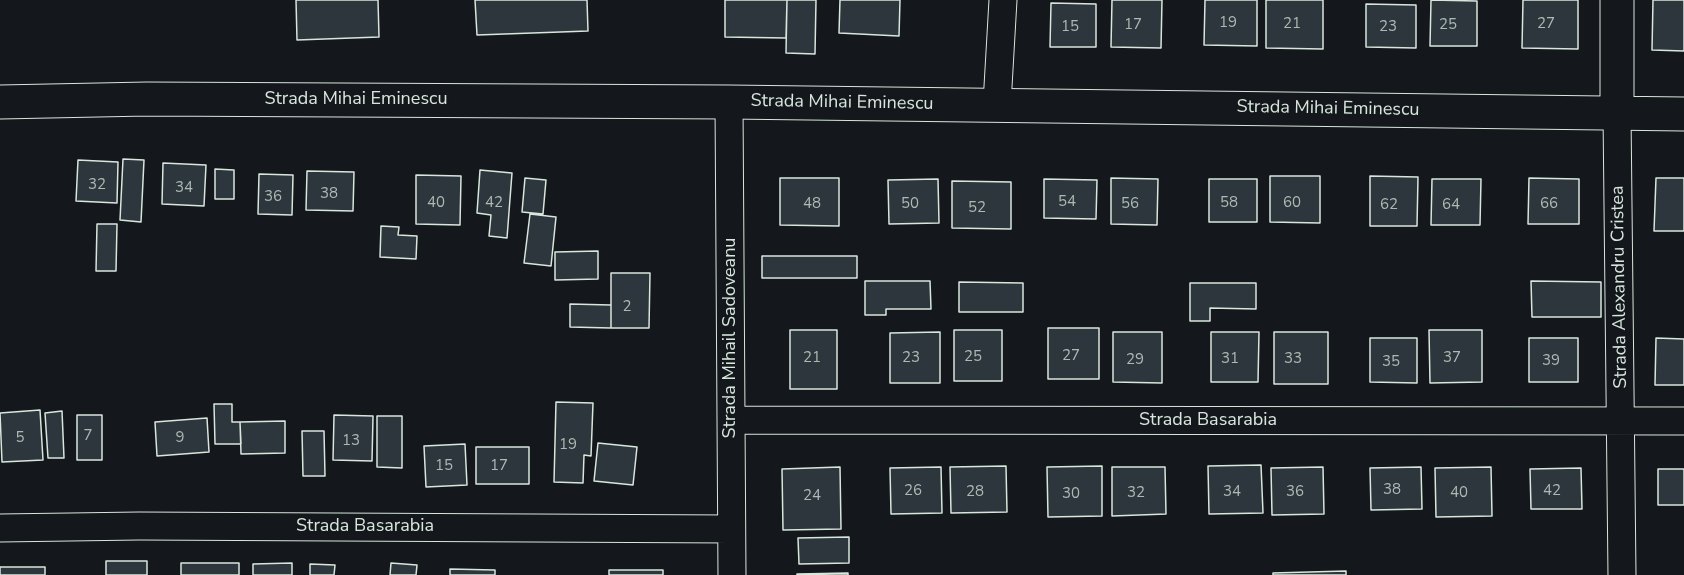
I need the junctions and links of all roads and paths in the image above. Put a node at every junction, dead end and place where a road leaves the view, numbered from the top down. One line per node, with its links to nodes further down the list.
1 (1003, 0): 5 (street)
2 (1617, 0): 6 (street, Strada Alexandru Cristea)
3 (0, 102): 4 (street, Strada Mihai Eminescu)
4 (729, 102): 5 (street, Strada Mihai Eminescu); 8 (street, Strada Mihail Sadoveanu)
5 (997, 105): 6 (street, Strada Mihai Eminescu)
6 (1617, 113): 7 (street, Strada Mihai Eminescu); 9 (street, Strada Alexandru Cristea)
7 (1684, 114)
8 (732, 420): 9 (street, Strada Basarabia); 12 (street, Strada Mihail Sadoveanu)
9 (1623, 421): 10 (street, Strada Basarabia); 14 (street, Strada Alexandru Cristea)
10 (1684, 421)
11 (0, 528): 12 (street, Strada Basarabia)
12 (731, 529): 13 (street, Strada Mihail Sadoveanu)
13 (732, 575)
14 (1622, 575)

